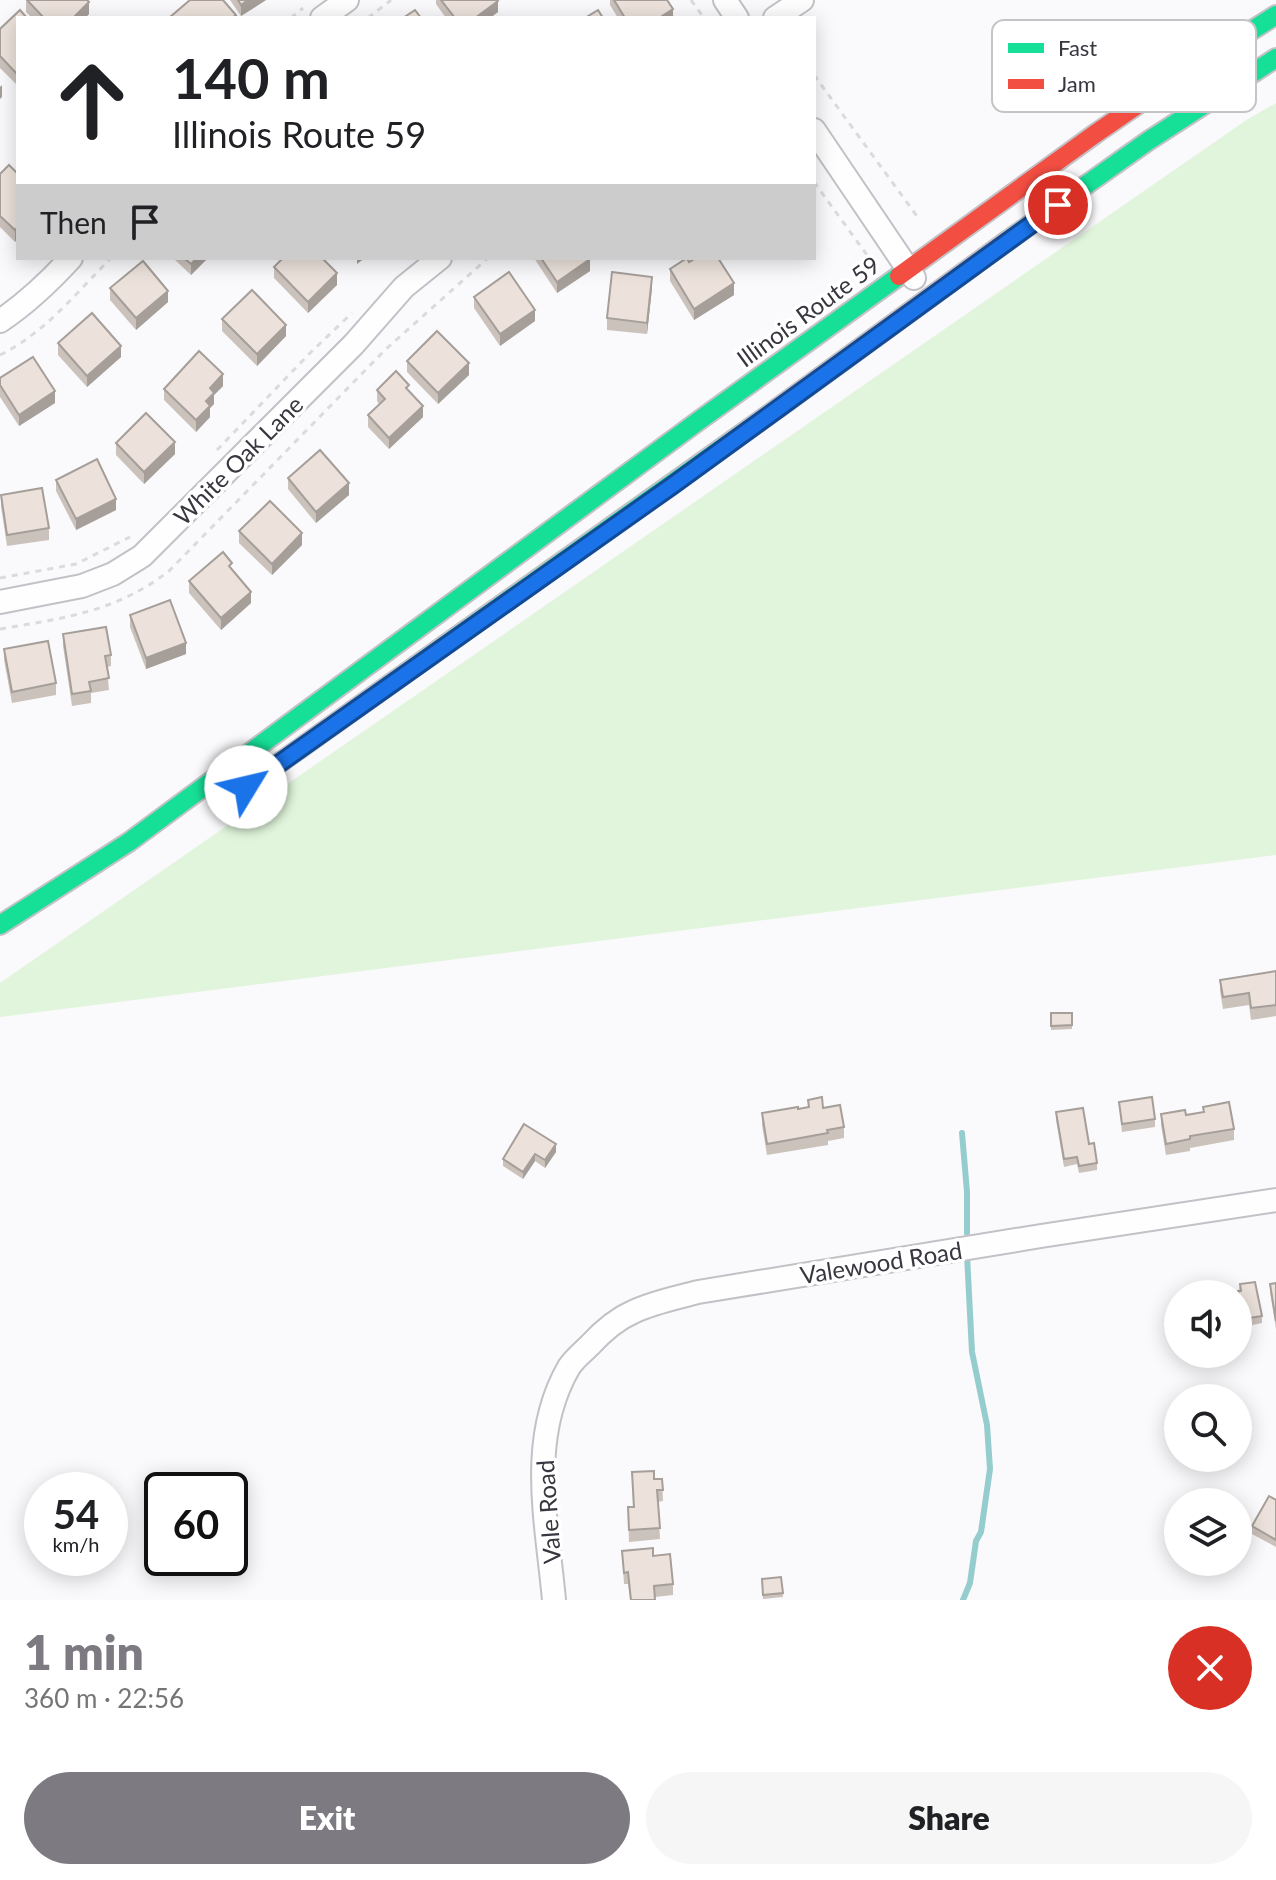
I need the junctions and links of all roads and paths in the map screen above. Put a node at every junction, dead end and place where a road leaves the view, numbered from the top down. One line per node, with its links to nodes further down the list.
1 (312, 0): 6 (path)
2 (347, 0): 7 (street)
3 (391, 0): 8 (path)
4 (802, 0): 9 (street)
5 (1276, 15): 10 (main road, Illinois Route 59)
6 (293, 16)
7 (325, 16)
8 (371, 16)
9 (778, 16)
10 (1256, 28)
11 (1276, 58): 12 (main road)
12 (1256, 70)
13 (816, 78): 18 (path)
14 (1130, 112): 23 (main road, Illinois Route 59)
15 (1192, 112): 24 (main road)
16 (816, 133): 23 (street)
17 (816, 185): 19 (path)
18 (919, 219)
19 (867, 255)
20 (69, 260): 26 (street)
21 (109, 260): 27 (path)
22 (438, 260): 31 (street, White Oak Lane)
23 (908, 269): 24 (street); 33 (main road, Illinois Route 59)
24 (929, 299): 32 (main road)
25 (353, 312): 28 (path)
26 (0, 321)
27 (0, 355)
28 (211, 456)
29 (130, 537): 30 (path)
30 (0, 578)
31 (0, 602)
32 (222, 804)
33 (0, 925)
34 (1276, 1200): 35 (street, Valewood Road)
35 (547, 1423): 36 (street, Vale Road)
36 (554, 1600)

